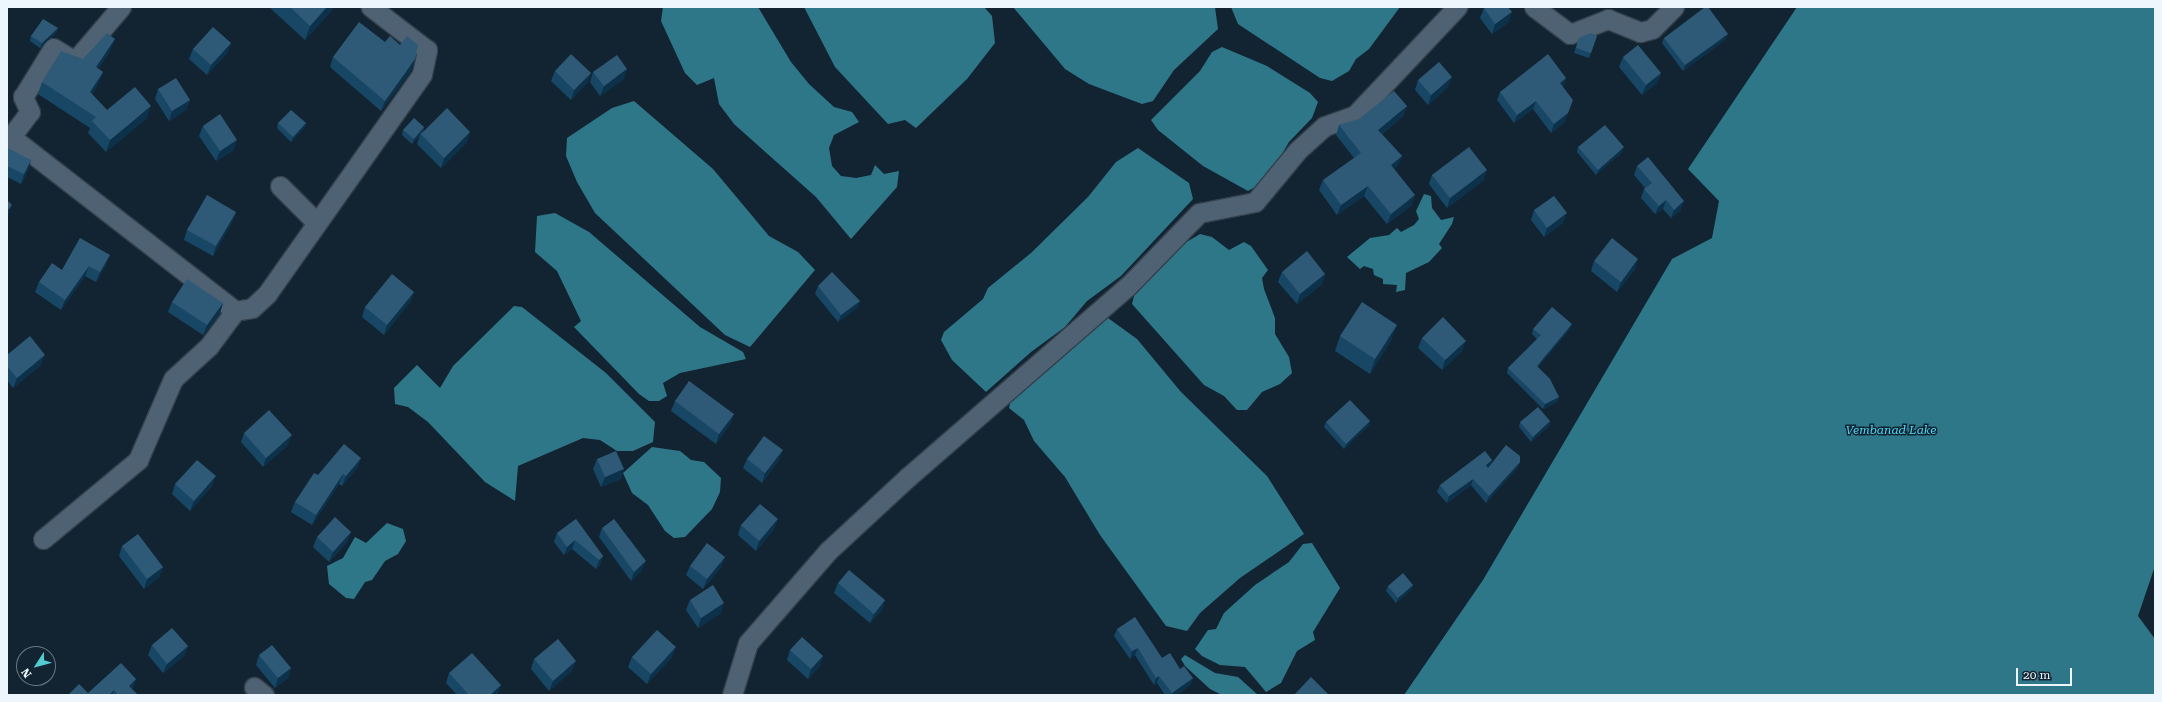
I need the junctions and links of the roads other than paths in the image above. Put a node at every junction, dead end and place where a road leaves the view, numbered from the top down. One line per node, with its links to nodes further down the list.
1 (122, 7): 6 (street)
2 (371, 7): 8 (street)
3 (1458, 7): 11 (street)
4 (1534, 7): 5 (street)
5 (1674, 7)
6 (9, 140): 9 (street)
7 (280, 186): 8 (street)
8 (317, 223): 9 (street)
9 (235, 311): 10 (street)
10 (42, 539)
11 (732, 695)

